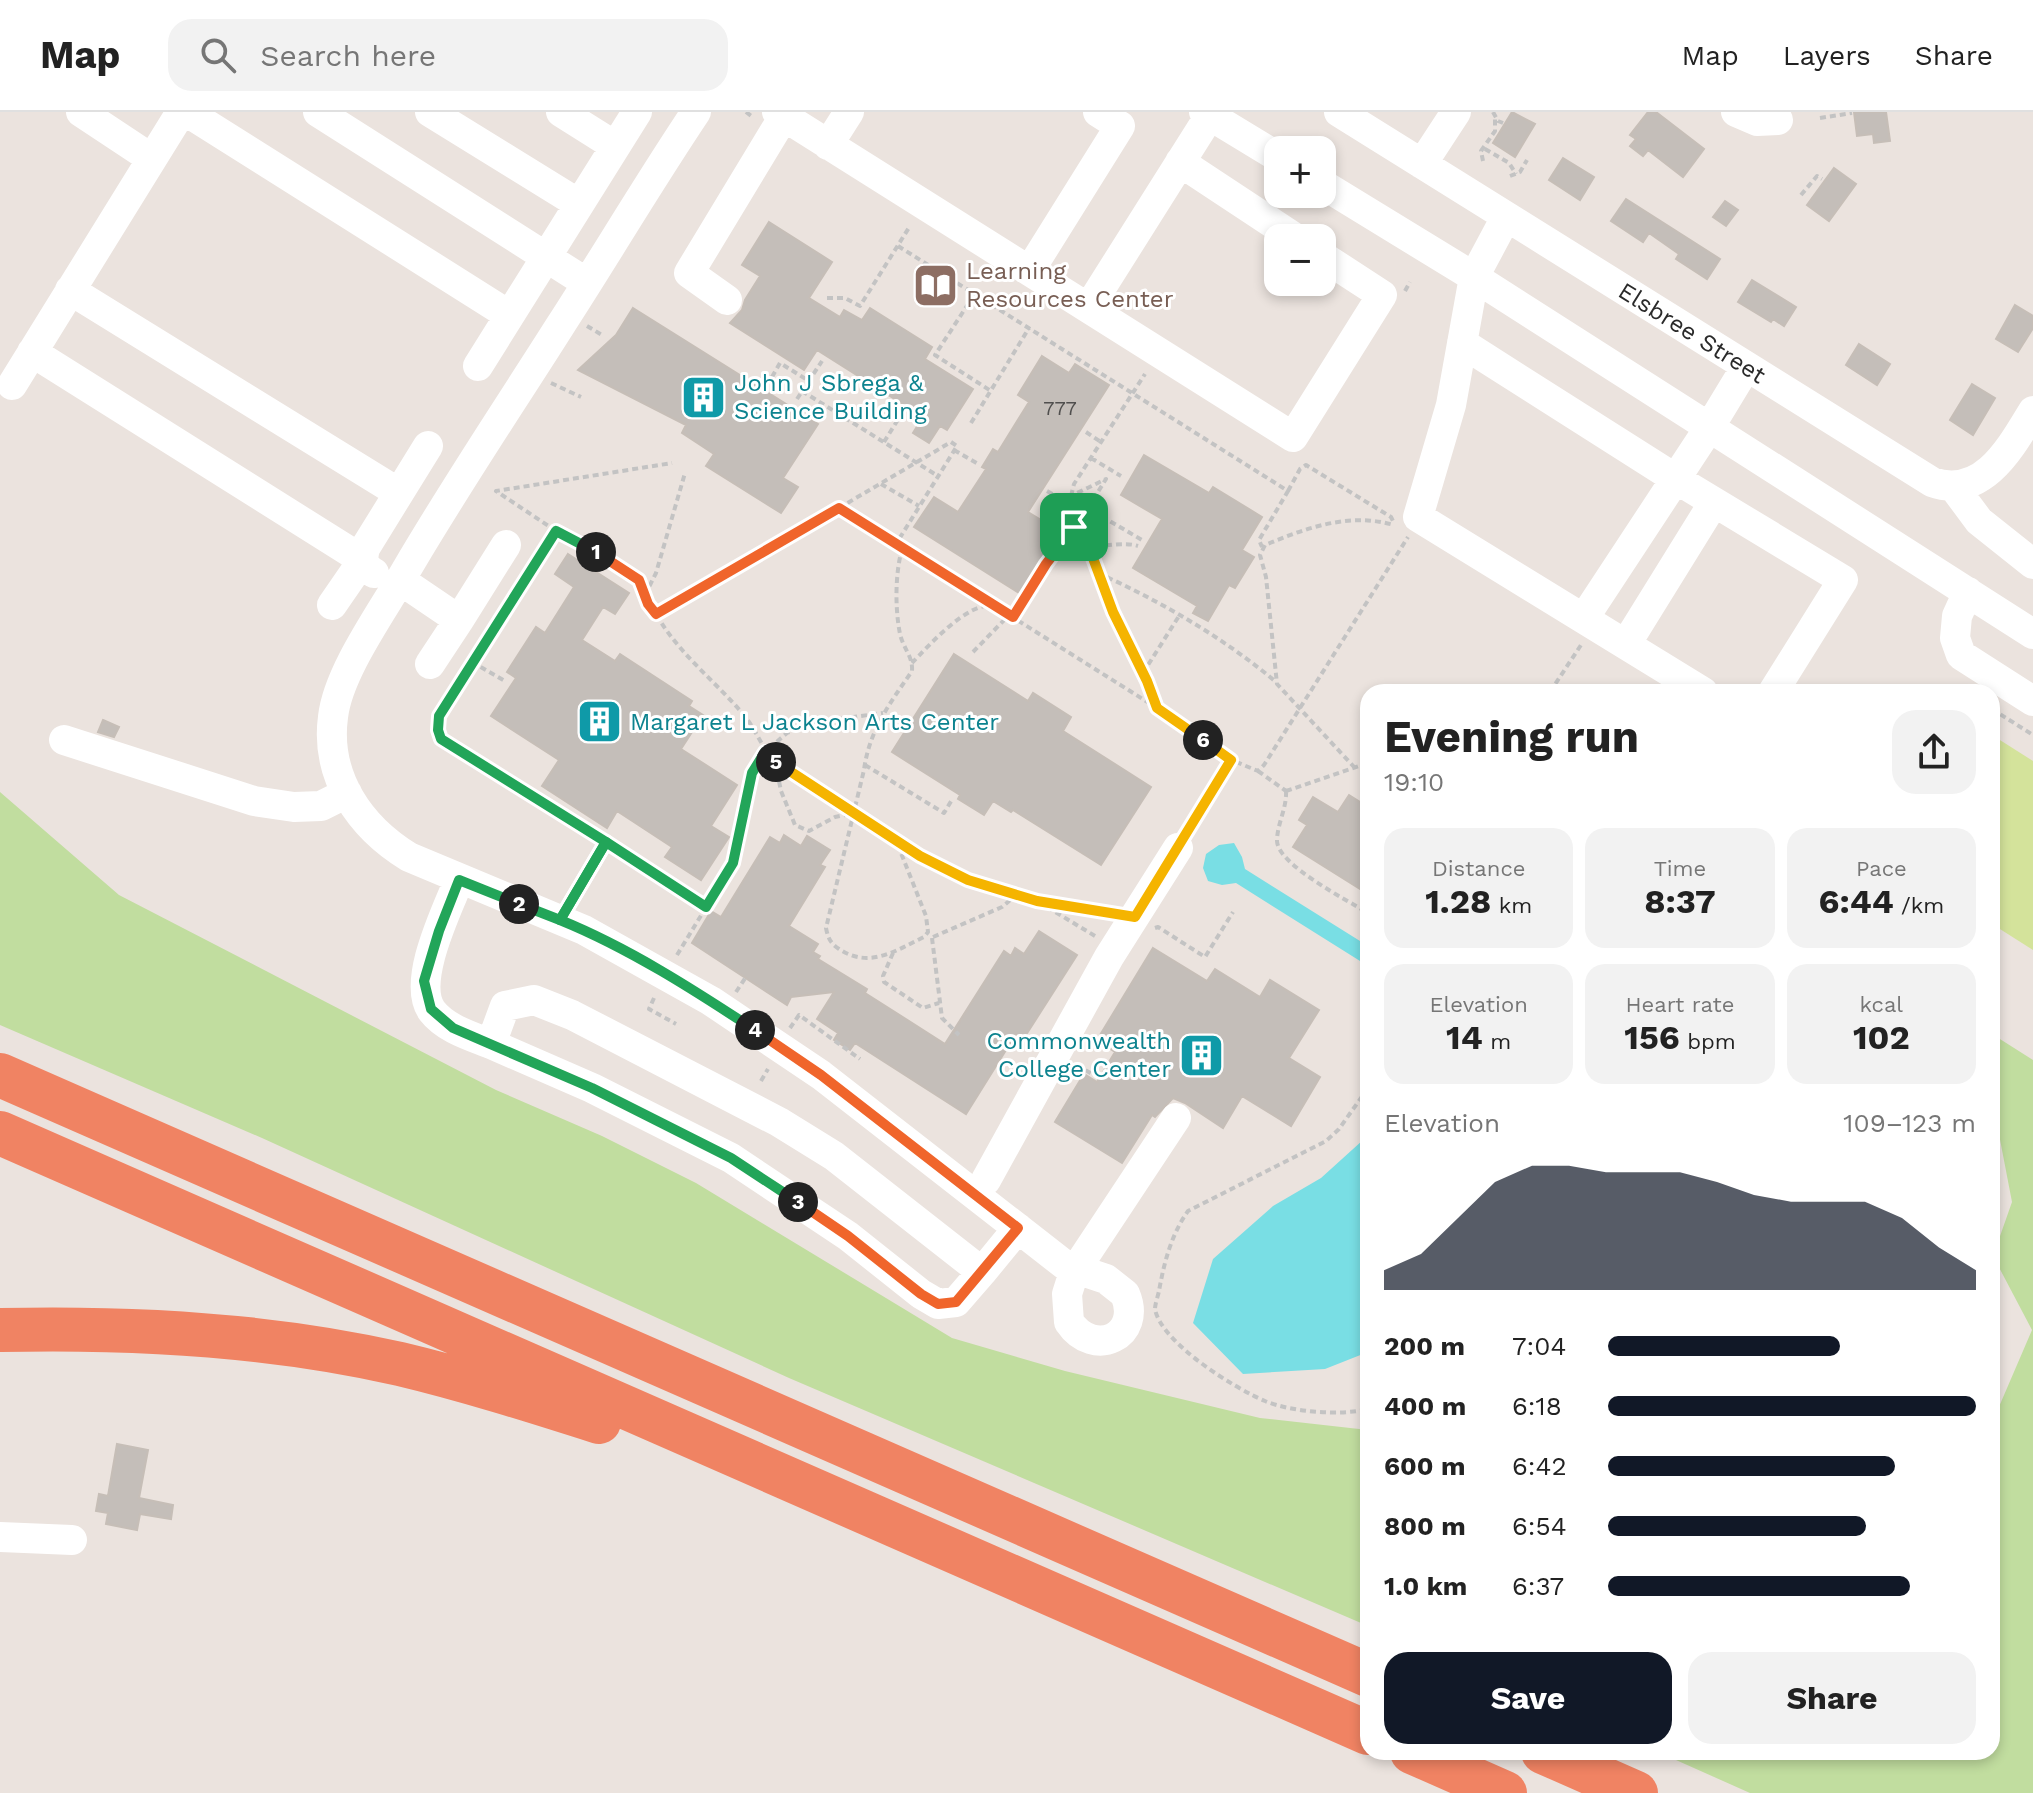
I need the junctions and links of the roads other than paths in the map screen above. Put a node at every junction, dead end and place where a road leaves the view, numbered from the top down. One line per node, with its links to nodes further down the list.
1 (81, 112): 19 (street)
2 (184, 112): 19 (street); 34 (street)
3 (318, 112): 26 (street)
4 (430, 112): 23 (street)
5 (561, 112): 17 (street)
6 (637, 112): 17 (street)
7 (849, 112): 16 (street)
8 (1098, 112): 28 (street)
9 (1339, 112): 21 (street, Elsbree Street)
10 (1456, 112): 21 (street)
11 (1736, 112): 15 (street)
12 (1209, 113): 18 (street); 20 (street)
13 (781, 114): 16 (street); 32 (street)
14 (686, 116): 30 (street)
15 (1778, 120)
16 (828, 145): 28 (street)
17 (615, 146): 23 (street)
18 (1264, 148)
19 (152, 159): 31 (street)
20 (1180, 162): 25 (street); 33 (street)
21 (1422, 164): 24 (street, Elsbree Street)
22 (1336, 193): 29 (street)
23 (579, 204): 26 (street)
24 (1506, 217): 29 (street); 38 (street, Elsbree Street)
25 (1274, 224)
26 (547, 255): 30 (street); 34 (street)
27 (1336, 265): 33 (street)
28 (1030, 270): 33 (street)
29 (1474, 277): 35 (street); 41 (street)
30 (587, 283): 50 (street)
31 (70, 290): 36 (street); 45 (street)
32 (727, 300)
33 (1089, 307)
34 (509, 315): 37 (street)
35 (1462, 343): 43 (street); 54 (street)
36 (32, 352): 39 (street); 48 (street)
37 (478, 366)
38 (1746, 367): 41 (street); 44 (street, Elsbree Street)
39 (12, 385)
40 (2033, 411): 44 (street)
41 (1709, 428): 43 (street); 51 (street)
42 (428, 446): 45 (street)
43 (1676, 479): 46 (street); 54 (street)
44 (1953, 486): 49 (street)
45 (399, 493): 48 (street)
46 (1714, 502): 56 (street); 59 (street)
47 (506, 545): 53 (street)
48 (363, 560): 50 (street); 52 (street)
49 (2033, 564)
50 (398, 583): 53 (street); 62 (street)
51 (1968, 592): 55 (street); 60 (street)
52 (332, 605)
53 (459, 620): 57 (street)
54 (1585, 628): 56 (street)
55 (2033, 634)
56 (1626, 644): 58 (street)
57 (430, 664)
58 (1690, 684)
59 (1778, 684)
60 (2033, 701)
61 (64, 740): 62 (street)
62 (347, 793): 64 (street)
63 (1178, 848): 69 (street)
64 (459, 880): 65 (street); 70 (street)
65 (491, 1044): 71 (street); 71 (street)
66 (0, 1075): 76 (highway)
67 (1176, 1118): 70 (street)
68 (0, 1133): 73 (highway)
69 (986, 1180)
70 (1018, 1228): 71 (street)
71 (979, 1270)
72 (0, 1330): 73 (highway)
73 (882, 1519): 77 (highway)
74 (0, 1537): 75 (street)
75 (72, 1540)
76 (1360, 1671)
77 (1360, 1729)
78 (1430, 1760): 80 (highway)
79 (1561, 1760): 81 (highway)
80 (1505, 1793)
81 (1636, 1793)

